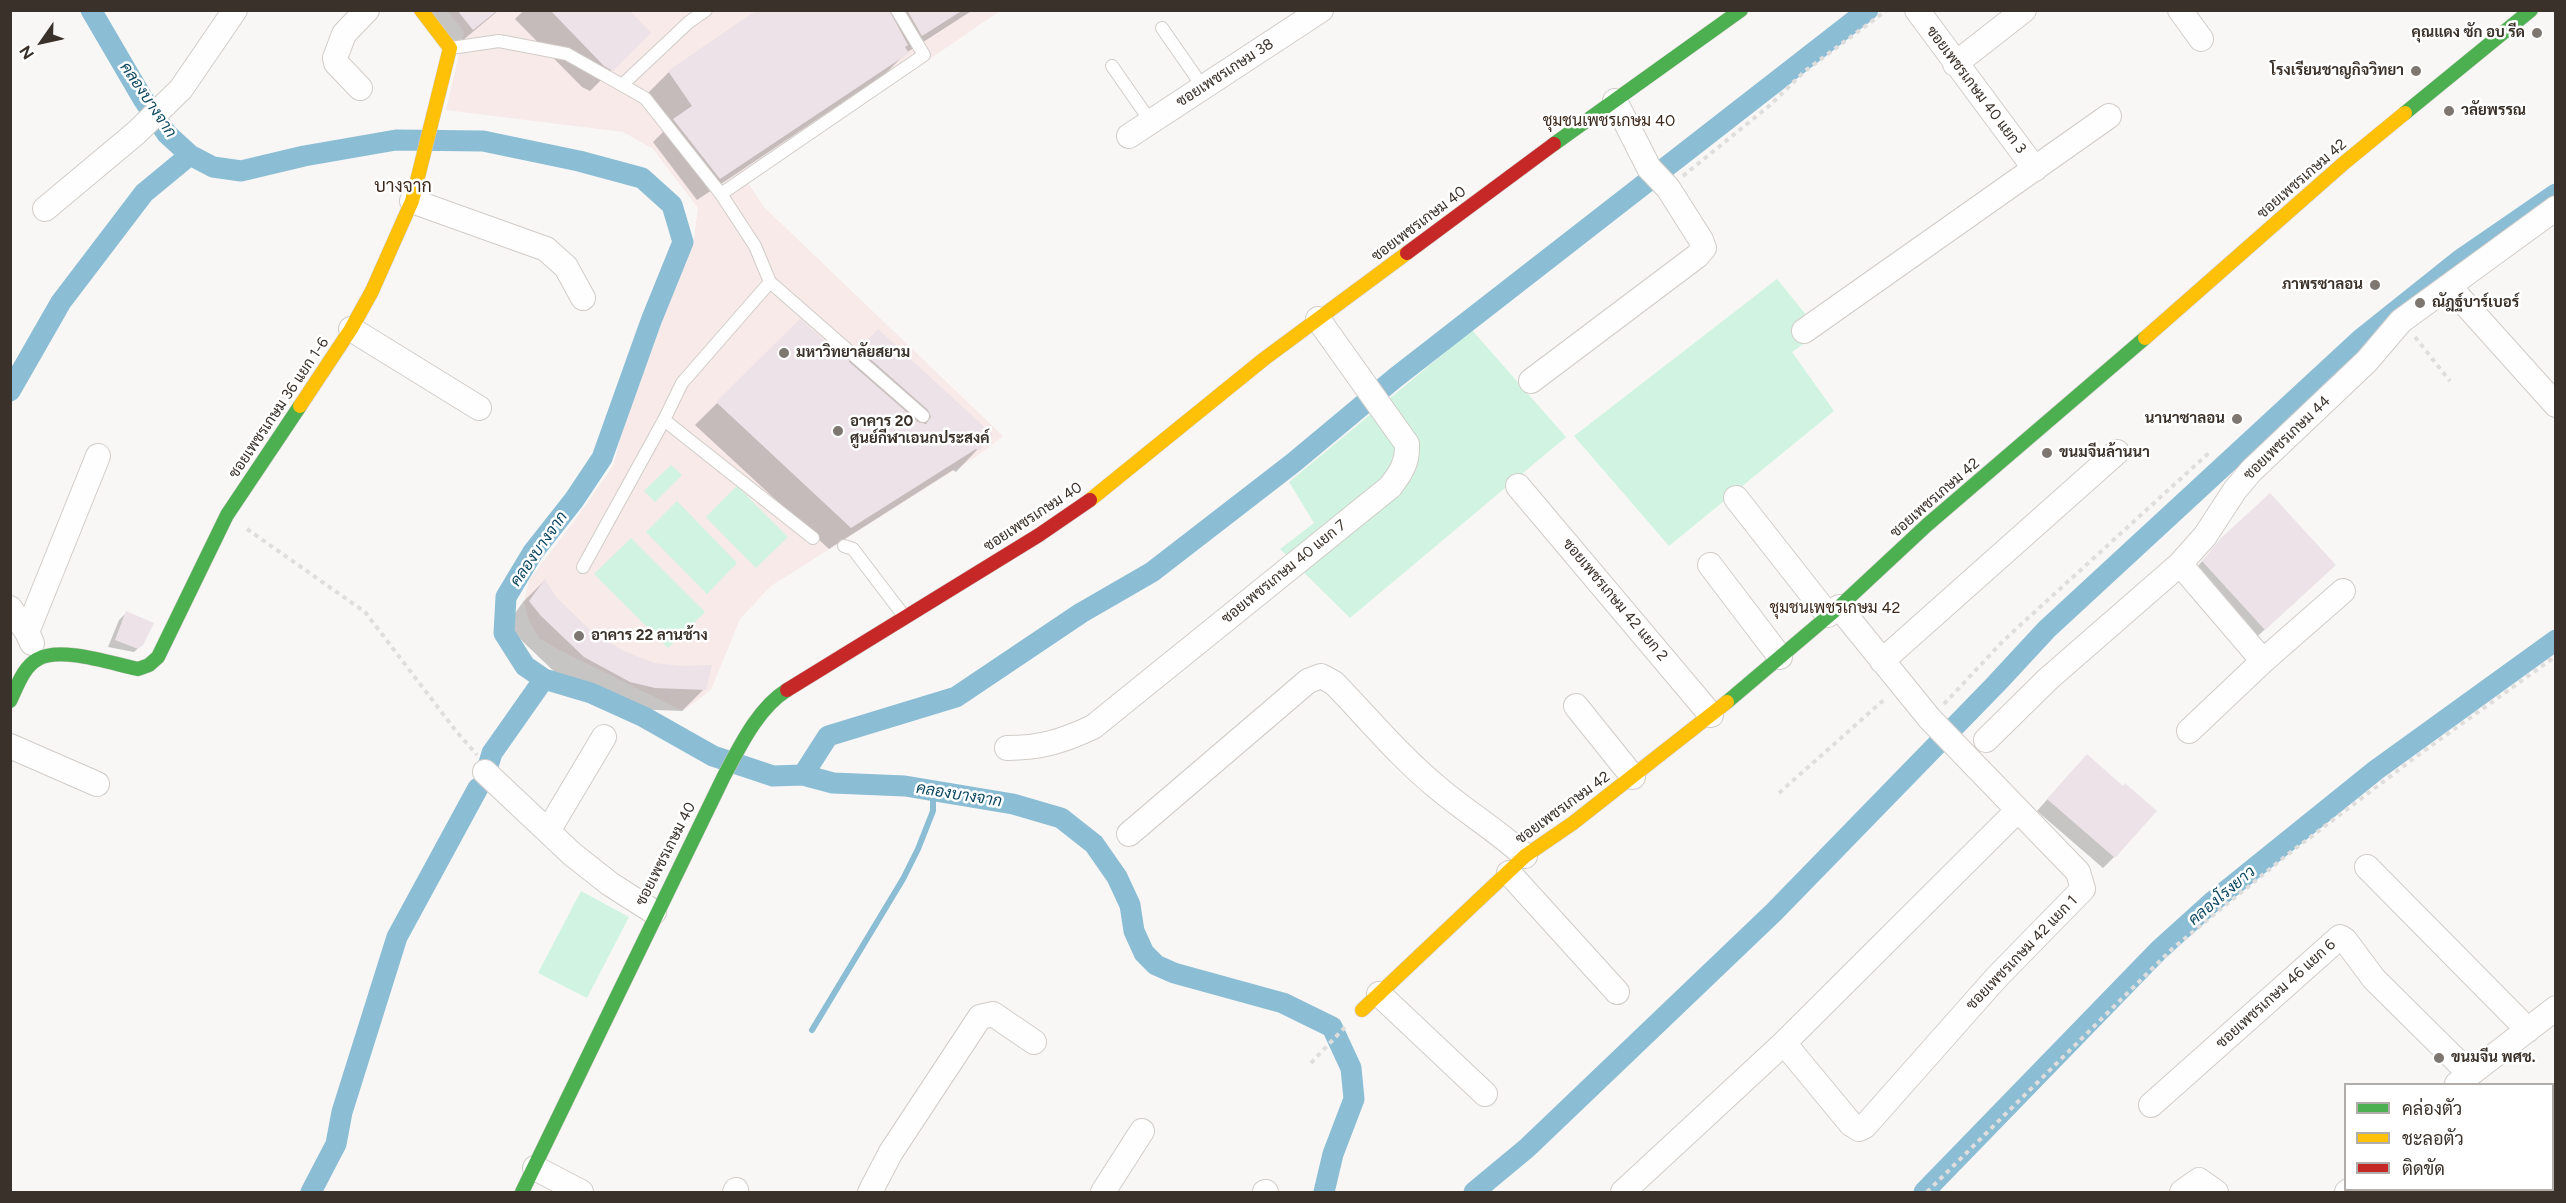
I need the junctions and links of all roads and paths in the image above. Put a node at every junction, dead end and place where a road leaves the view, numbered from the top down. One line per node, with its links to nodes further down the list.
1 (235, 10): 30 (street)
2 (367, 10): 20 (street)
3 (421, 10): 15 (street)
4 (706, 10): 18 (lane)
5 (897, 10): 27 (lane)
6 (1741, 10): 21 (street, ซอยเพชรเกษม 40)
7 (1887, 10): 26 (path)
8 (1917, 10): 16 (street, ซอยเพชรเกษม 40 แยก 3)
9 (2024, 10): 16 (street)
10 (2180, 10): 14 (street)
11 (2531, 10): 57 (street, ซอยเพชรเกษม 42)
12 (1318, 11): 19 (street, ซอยเพชรเกษม 38)
13 (1162, 28): 19 (lane)
14 (2201, 39)
15 (450, 48): 18 (lane); 28 (street, ซอยเพชรเกษม 36 แยก 1-6)
16 (1955, 64): 25 (street, ซอยเพชรเกษม 40 แยก 3)
17 (1112, 66): 23 (lane)
18 (623, 84): 27 (lane)
19 (1203, 87): 23 (street, ซอยเพชรเกษม 38)
20 (360, 88)
21 (1615, 101): 26 (street); 34 (street, ซอยเพชรเกษม 40)
22 (2109, 116): 25 (street)
23 (1151, 122): 24 (street, ซอยเพชรเกษม 38)
24 (1129, 136)
25 (2034, 169): 37 (street)
26 (1659, 179): 38 (street)
27 (721, 194): 31 (lane)
28 (412, 201): 33 (street); 36 (street, ซอยเพชรเกษม 36 แยก 1-6)
29 (2556, 208): 32 (street, ซอยเพชรเกษม 44)
30 (45, 209)
31 (770, 282): 42 (lane); 43 (lane)
32 (2449, 286): 35 (street, ซอยเพชรเกษม 44); 40 (street)
33 (583, 298)
34 (1318, 319): 58 (street, ซอยเพชรเกษม 40); 74 (street, ซอยเพชรเกษม 40 แยก 7)
35 (2401, 321): 39 (path); 52 (street, ซอยเพชรเกษม 44)
36 (351, 328): 41 (street); 49 (street, ซอยเพชรเกษม 36 แยก 1-6)
37 (1804, 331)
38 (1531, 381)
39 (2450, 381)
40 (2556, 405)
41 (479, 408)
42 (923, 416)
43 (664, 420): 50 (lane); 54 (lane)
44 (2211, 451): 69 (path)
45 (2117, 452): 63 (street)
46 (98, 456): 59 (street)
47 (1518, 486): 68 (street, ซอยเพชรเกษม 42 แยก 2)
48 (1736, 498): 57 (street, ซอยเพชรเกษม 42 แยก 1)
49 (227, 515): 62 (street, ซอยเพชรเกษม 36 แยก 1-6); 75 (path)
50 (813, 538)
51 (844, 546): 58 (lane)
52 (2180, 564): 64 (street); 72 (street, ซอยเพชรเกษม 44)
53 (1710, 565): 61 (street)
54 (583, 567)
55 (2343, 591): 64 (street)
56 (10, 608): 59 (street)
57 (1834, 611): 61 (street, ซอยเพชรเกษม 42); 63 (street, ซอยเพชรเกษม 42 แยก 1)
58 (905, 617): 85 (street, ซอยเพชรเกษม 40)
59 (27, 632): 62 (street)
60 (2556, 656): 103 (path)
61 (1780, 657): 68 (street, ซอยเพชรเกษม 42)
62 (38, 659): 66 (street)
63 (1882, 661): 65 (street, ซอยเพชรเกษม 42 แยก 1)
64 (2263, 661): 70 (street)
65 (1901, 685): 69 (street, ซอยเพชรเกษม 42 แยก 1); 78 (path)
66 (10, 701)
67 (1576, 706): 76 (street)
68 (1711, 715): 76 (street, ซอยเพชรเกษม 42)
69 (1940, 730): 79 (street, ซอยเพชรเกษม 42 แยก 1)
70 (2189, 731)
71 (604, 737): 80 (street)
72 (1986, 740)
73 (10, 746): 77 (street)
74 (1007, 748)
75 (485, 772): 80 (street)
76 (1633, 777): 82 (street, ซอยเพชรเกษม 42)
77 (97, 784)
78 (1779, 792)
79 (2017, 811): 91 (street); 91 (street, ซอยเพชรเกษม 42 แยก 1)
80 (549, 831): 85 (street)
81 (1129, 834): 82 (street)
82 (1525, 856): 84 (street, ซอยเพชรเกษม 42)
83 (2367, 867): 89 (street)
84 (1509, 873): 86 (street); 87 (street, ซอยเพชรเกษม 42)
85 (654, 912): 97 (street, ซอยเพชรเกษม 40)
86 (1617, 992)
87 (1370, 1002): 92 (path); 94 (street)
88 (2556, 1008): 89 (street)
89 (2528, 1030): 93 (street)
90 (1034, 1041): 100 (street)
91 (1784, 1043): 102 (street)
92 (1311, 1064)
93 (2462, 1081): 95 (street, ซอยเพชรเกษม 46 แยก 6)
94 (1485, 1094)
95 (2151, 1105)
96 (1142, 1131): 101 (street)
97 (535, 1168): 98 (street, ซอยเพชรเกษม 40); 99 (street)
98 (522, 1192)
99 (581, 1192)
100 (870, 1192)
101 (1103, 1192)
102 (1623, 1192)
103 (1927, 1192)
104 (2182, 1192): 105 (street)
105 (2216, 1192)

